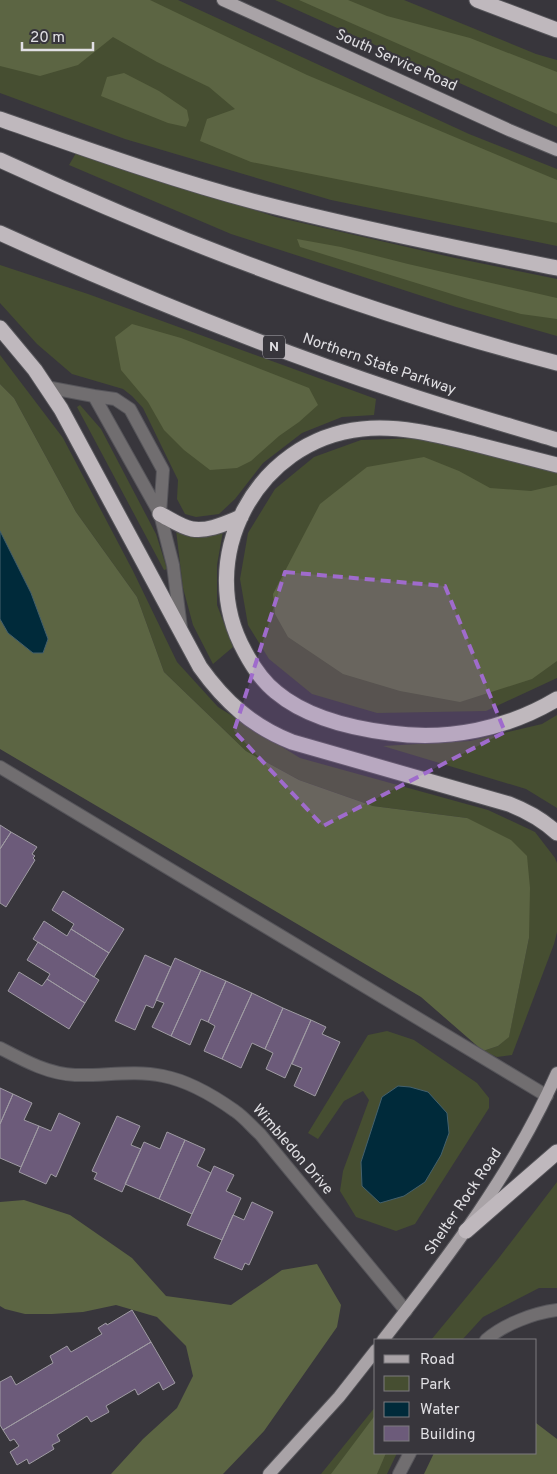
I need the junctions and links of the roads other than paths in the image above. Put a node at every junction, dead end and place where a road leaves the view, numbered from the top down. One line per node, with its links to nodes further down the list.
1 (222, 0): 5 (main road, South Service Road)
2 (477, 0): 3 (highway)
3 (557, 30)
4 (0, 119): 8 (highway)
5 (557, 150)
6 (0, 160): 10 (highway)
7 (0, 233): 13 (highway, Northern State Parkway / N)
8 (557, 268)
9 (0, 328): 11 (highway)
10 (557, 362)
11 (46, 387): 12 (street); 17 (highway)
12 (94, 396): 15 (street); 15 (street)
13 (557, 440)
14 (557, 465): 16 (highway)
15 (160, 514): 16 (highway); 17 (street)
16 (241, 517): 18 (highway)
17 (182, 633): 20 (highway)
18 (557, 699)
19 (0, 766): 23 (street)
20 (557, 833)
21 (0, 1048): 27 (street, Wimbledon Drive)
22 (557, 1073): 23 (main road, Shelter Rock Road)
23 (547, 1096): 25 (main road, Shelter Rock Road)
24 (557, 1152): 25 (highway)
25 (466, 1231): 27 (main road, Shelter Rock Road)
26 (557, 1310): 29 (street)
27 (406, 1312): 28 (main road, Shelter Rock Road)
28 (384, 1339)
29 (487, 1339)
30 (374, 1352): 32 (main road)
31 (409, 1454): 33 (street)
32 (269, 1474)
33 (399, 1474)

